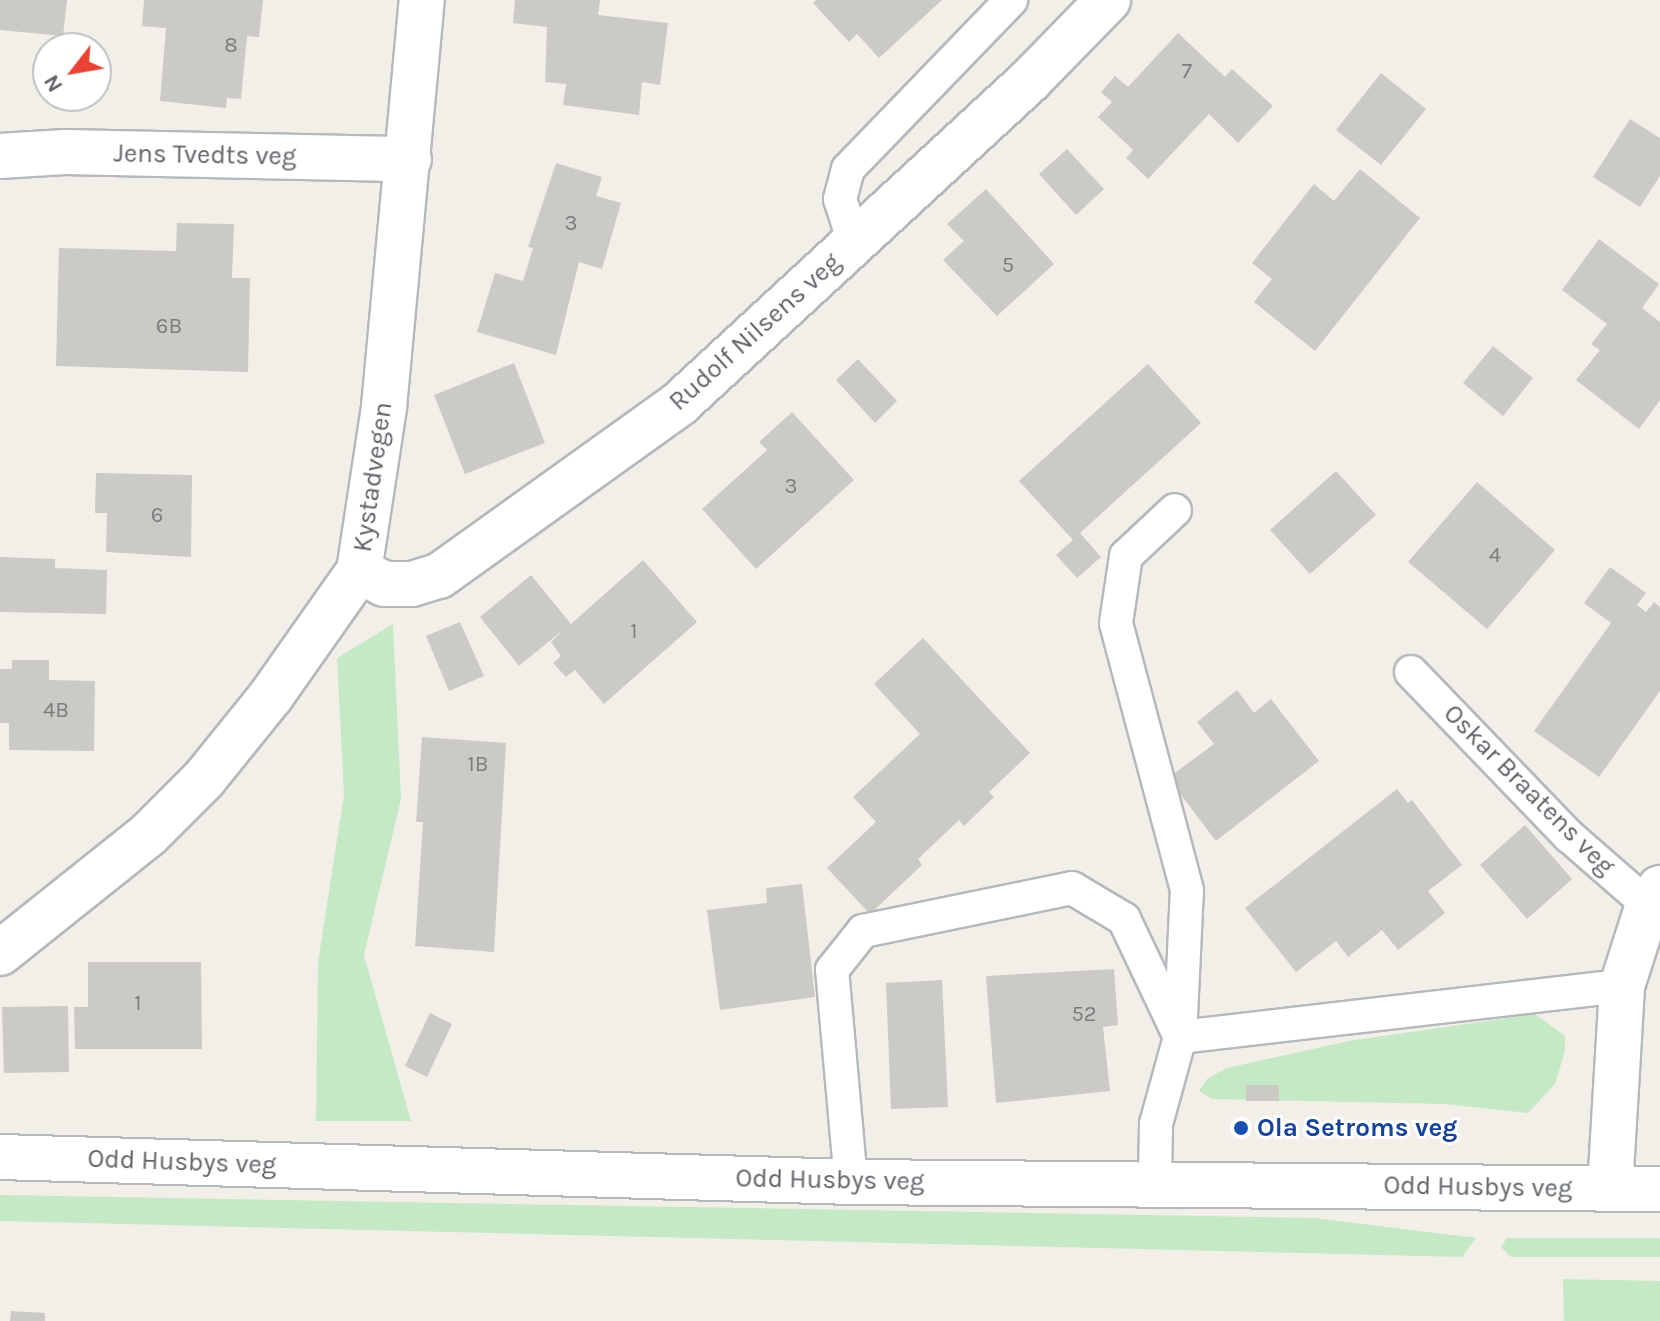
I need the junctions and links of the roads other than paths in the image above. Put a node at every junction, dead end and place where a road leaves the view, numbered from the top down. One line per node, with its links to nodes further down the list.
1 (422, 0): 5 (street, Kystadvegen)
2 (1011, 0): 6 (lane)
3 (1108, 0): 6 (street, Rudolf Nilsens veg)
4 (0, 156): 5 (street, Jens Tvedts veg)
5 (409, 159): 8 (street, Kystadvegen)
6 (854, 242): 8 (street, Rudolf Nilsens veg)
7 (1175, 510): 13 (lane)
8 (359, 571): 11 (street, Kystadvegen)
9 (1411, 672): 10 (lane, Oskar Braatens veg)
10 (1654, 896): 12 (street, Oskar Braatens veg)
11 (0, 953)
12 (1622, 986): 13 (lane); 17 (street, Oskar Braatens veg)
13 (1180, 1037): 15 (lane); 16 (lane)
14 (0, 1157): 15 (street, Odd Husbys veg)
15 (851, 1182): 16 (street, Odd Husbys veg)
16 (1155, 1182): 17 (street, Odd Husbys veg)
17 (1610, 1189): 18 (street, Odd Husbys veg)
18 (1660, 1189)

